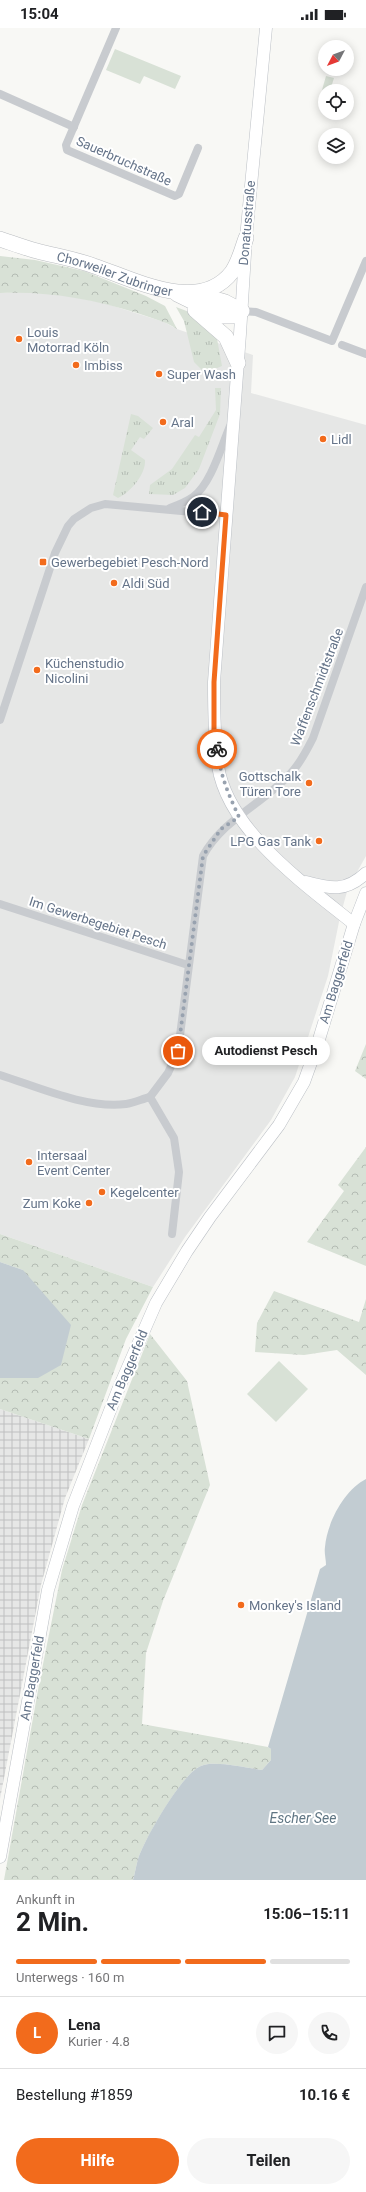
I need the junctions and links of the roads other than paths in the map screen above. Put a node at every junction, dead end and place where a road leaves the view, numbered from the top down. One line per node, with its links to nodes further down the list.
1 (116, 28): 4 (street, Sauerbruchstraße)
2 (266, 28): 6 (main road, Donatusstraße)
3 (0, 94): 4 (street)
4 (74, 127): 5 (street, Sauerbruchstraße)
5 (198, 148)
6 (246, 238): 12 (highway); 13 (main road, Donatusstraße)
7 (0, 239): 9 (highway, Chorweiler Zubringer)
8 (0, 251): 9 (highway, Chorweiler Zubringer)
9 (36, 251): 11 (highway, Chorweiler Zubringer)
10 (366, 261): 13 (street)
11 (171, 291): 12 (highway, Chorweiler Zubringer); 13 (highway); 16 (highway)
12 (194, 293): 13 (highway)
13 (242, 311): 16 (main road, Donatusstraße)
14 (342, 345): 15 (street)
15 (366, 354)
16 (238, 363): 17 (main road, Donatusstraße)
17 (233, 418): 18 (street, Donatusstraße); 19 (main road, Donatusstraße)
18 (169, 508): 19 (street); 21 (street)
19 (226, 515): 22 (main road, Donatusstraße)
20 (366, 588): 22 (street, Waffenschmidtstraße)
21 (0, 720)
22 (239, 817): 24 (main road, Donatusstraße); 28 (street)
23 (366, 873): 24 (main road, Donatusstraße)
24 (301, 880): 27 (main road, Donatusstraße)
25 (366, 893): 27 (main road, Am Baggerfeld)
26 (0, 904): 28 (street, Im Gewerbegebiet Pesch)
27 (354, 924): 32 (main road, Am Baggerfeld)
28 (188, 965): 30 (street)
29 (0, 1075): 30 (street)
30 (150, 1097): 31 (street)
31 (172, 1234)
32 (0, 1857)

